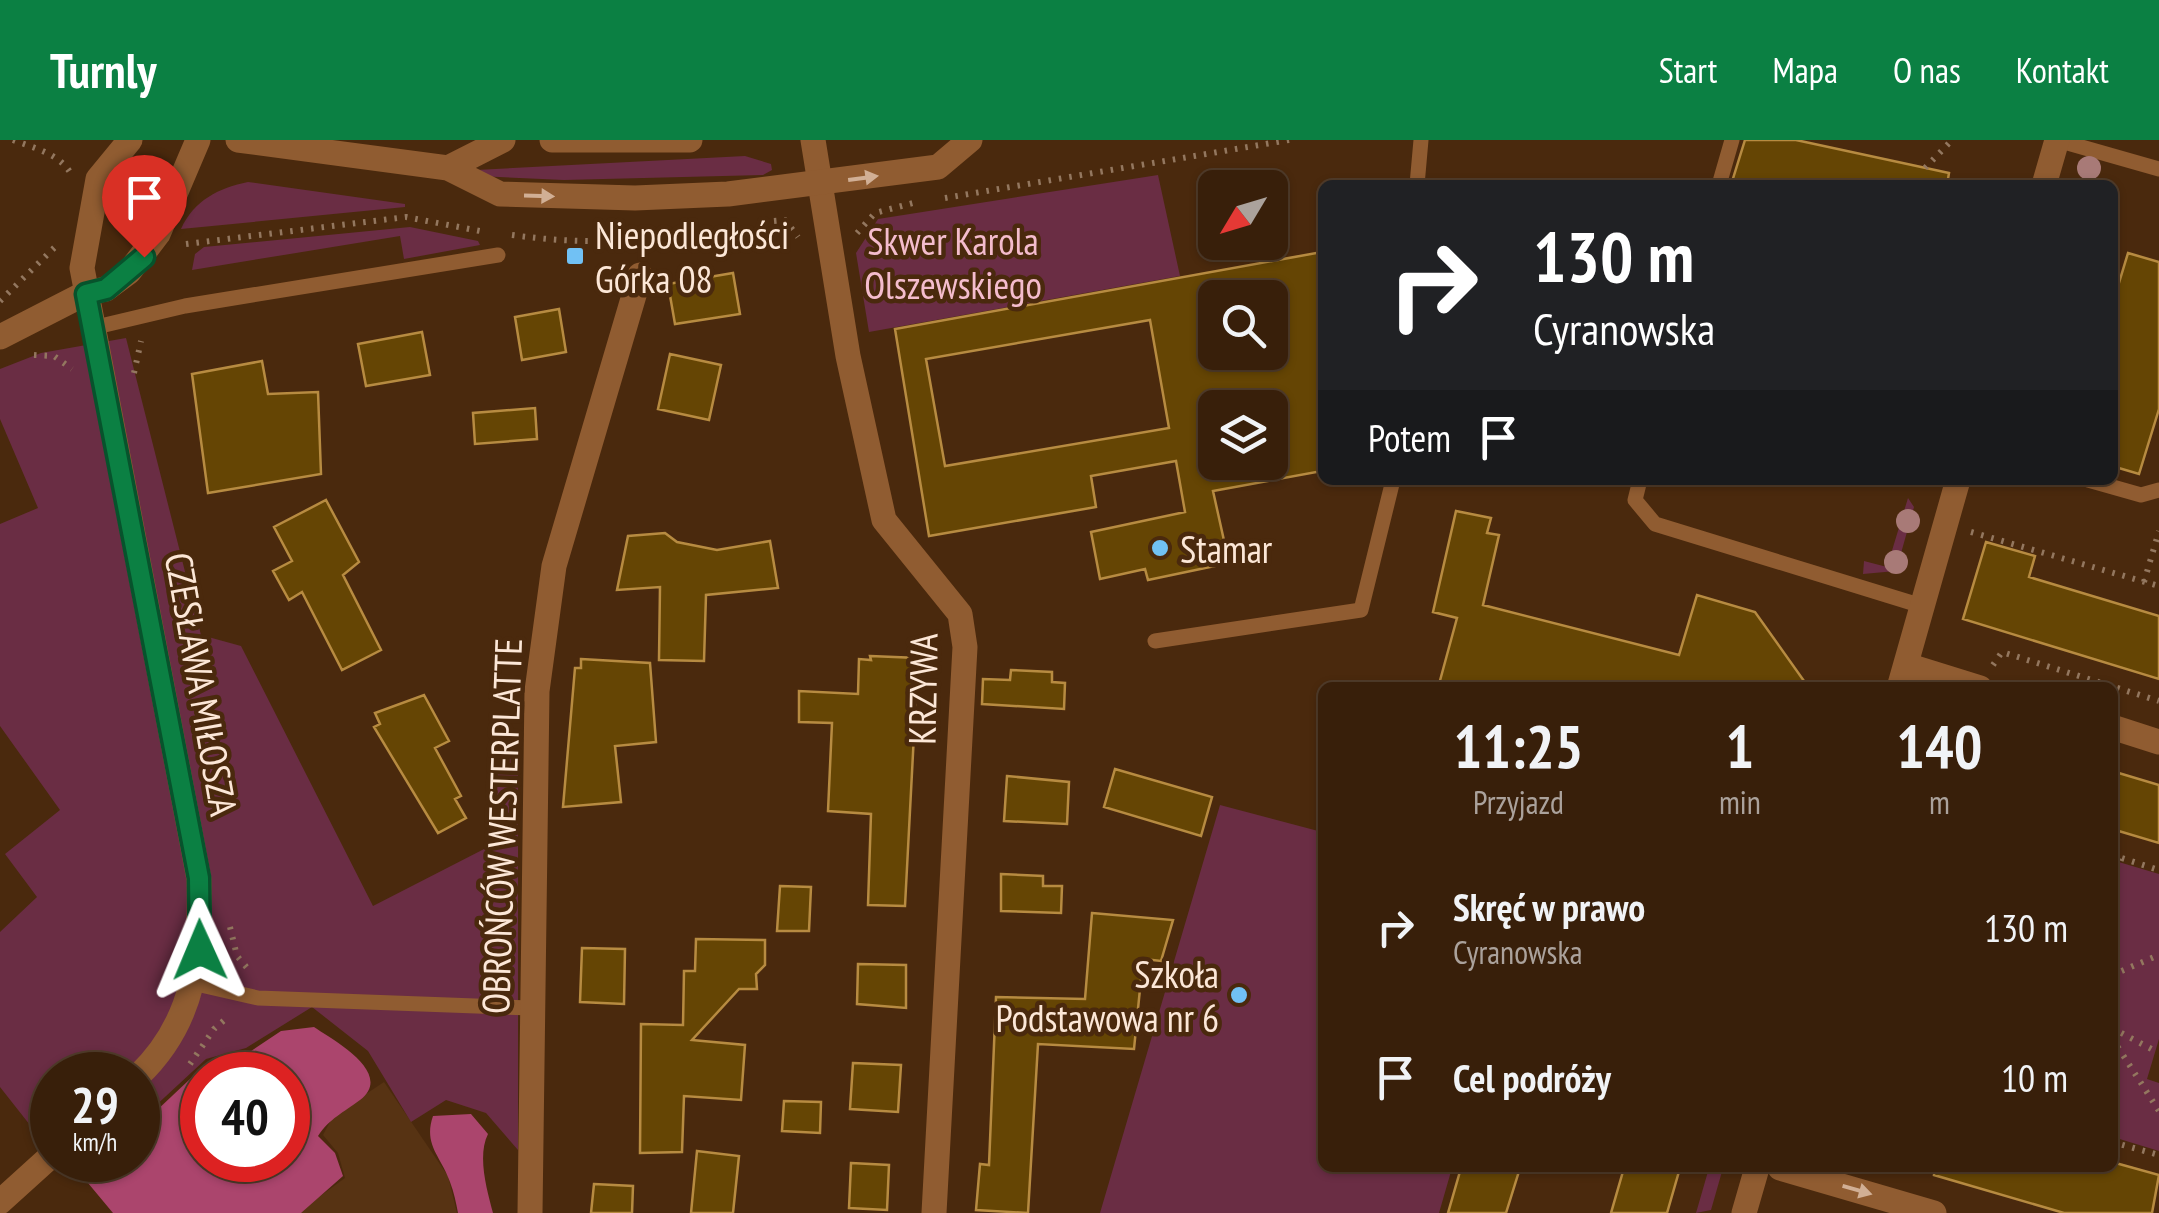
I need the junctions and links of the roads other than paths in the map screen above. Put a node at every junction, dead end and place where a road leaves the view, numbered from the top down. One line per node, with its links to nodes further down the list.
1 (130, 140): 21 (street, CZESŁAWA MIŁOSZA)
2 (198, 140): 21 (street)
3 (238, 140): 12 (street)
4 (503, 140): 13 (street)
5 (552, 140): 6 (street)
6 (690, 140)
7 (813, 140): 18 (street, KRZYWA)
8 (970, 140): 18 (street, one-way to 8)
9 (1421, 140): 15 (lane)
10 (1732, 140): 16 (lane)
11 (2057, 140): 14 (lane); 17 (street)
12 (326, 148): 13 (street)
13 (448, 168): 18 (street, one-way to 18)
14 (2159, 169)
15 (1417, 180)
16 (1721, 180)
17 (2045, 180)
18 (817, 185): 43 (street, KRZYWA)
19 (498, 255): 22 (lane)
20 (640, 275): 36 (street, OBROŃCÓW WESTERPLATTE)
21 (86, 294): 22 (street, CZESŁAWA MIŁOSZA); 23 (street)
22 (92, 328): 35 (street, CZESŁAWA MIŁOSZA)
23 (0, 337)
24 (1392, 485): 30 (lane)
25 (1639, 485): 29 (lane)
26 (1957, 485): 29 (street)
27 (2105, 485): 28 (lane)
28 (2159, 490)
29 (1922, 606): 31 (street)
30 (1156, 642)
31 (1902, 676): 32 (street)
32 (1978, 676)
33 (2118, 730): 34 (street)
34 (2159, 742)
35 (192, 983): 36 (lane); 37 (street, CZESŁAWA MIŁOSZA)
36 (531, 1008): 42 (street, OBROŃCÓW WESTERPLATTE)
37 (159, 1052)
38 (1756, 1172): 44 (street)
39 (1794, 1172): 45 (street, one-way to 45)
40 (30, 1175): 41 (street)
41 (0, 1202)
42 (530, 1213)
43 (934, 1213)
44 (1744, 1213)
45 (1934, 1213)

